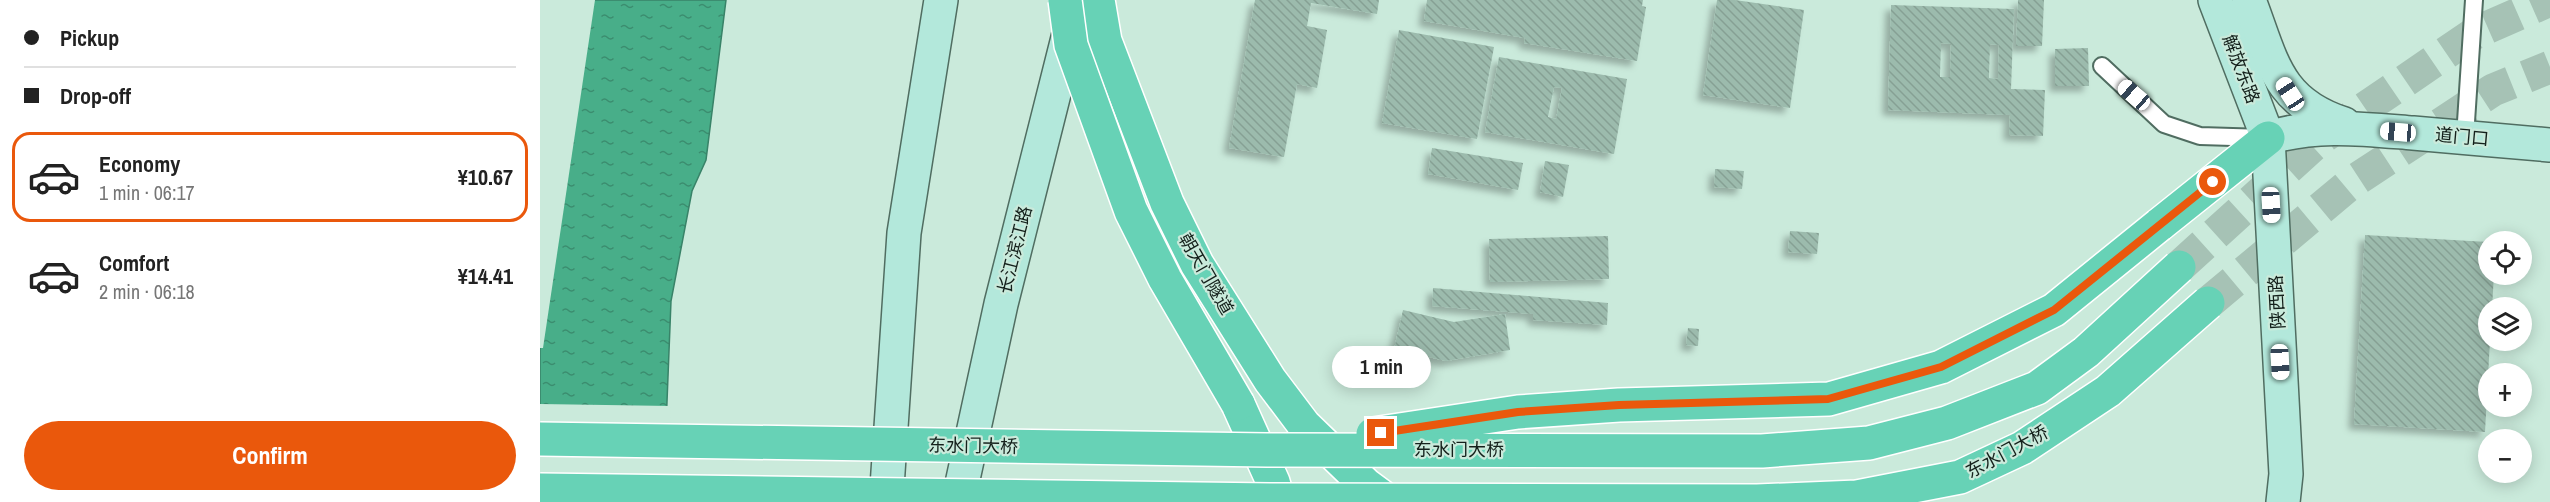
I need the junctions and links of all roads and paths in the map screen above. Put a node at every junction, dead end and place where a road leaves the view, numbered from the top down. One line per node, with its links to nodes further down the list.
1 (941, 0): 19 (main road)
2 (1065, 0): 18 (main road, 朝天门隧道, bridge)
3 (1078, 0): 20 (main road, 长江滨江路)
4 (1098, 0): 21 (main road, 朝天门隧道)
5 (2215, 0): 11 (main road, 解放东路)
6 (2249, 0): 9 (main road, 解放东路)
7 (2474, 0): 10 (lane)
8 (2102, 66): 11 (lane)
9 (2354, 128): 10 (main road, 道门口); 11 (main road, 道门口)
10 (2465, 137): 12 (main road, 道门口)
11 (2268, 138): 16 (main road, bridge); 22 (main road, 陕西路)
12 (2550, 145)
13 (2179, 267): 16 (main road, 东水门大桥, bridge)
14 (2208, 303): 18 (main road, 东水门大桥, bridge)
15 (540, 439): 16 (main road, 东水门大桥, bridge)
16 (1267, 450)
17 (540, 490): 18 (main road, 东水门大桥, bridge)
18 (1281, 501)
19 (886, 502)
20 (958, 502)
21 (1389, 502)
22 (2283, 502)

